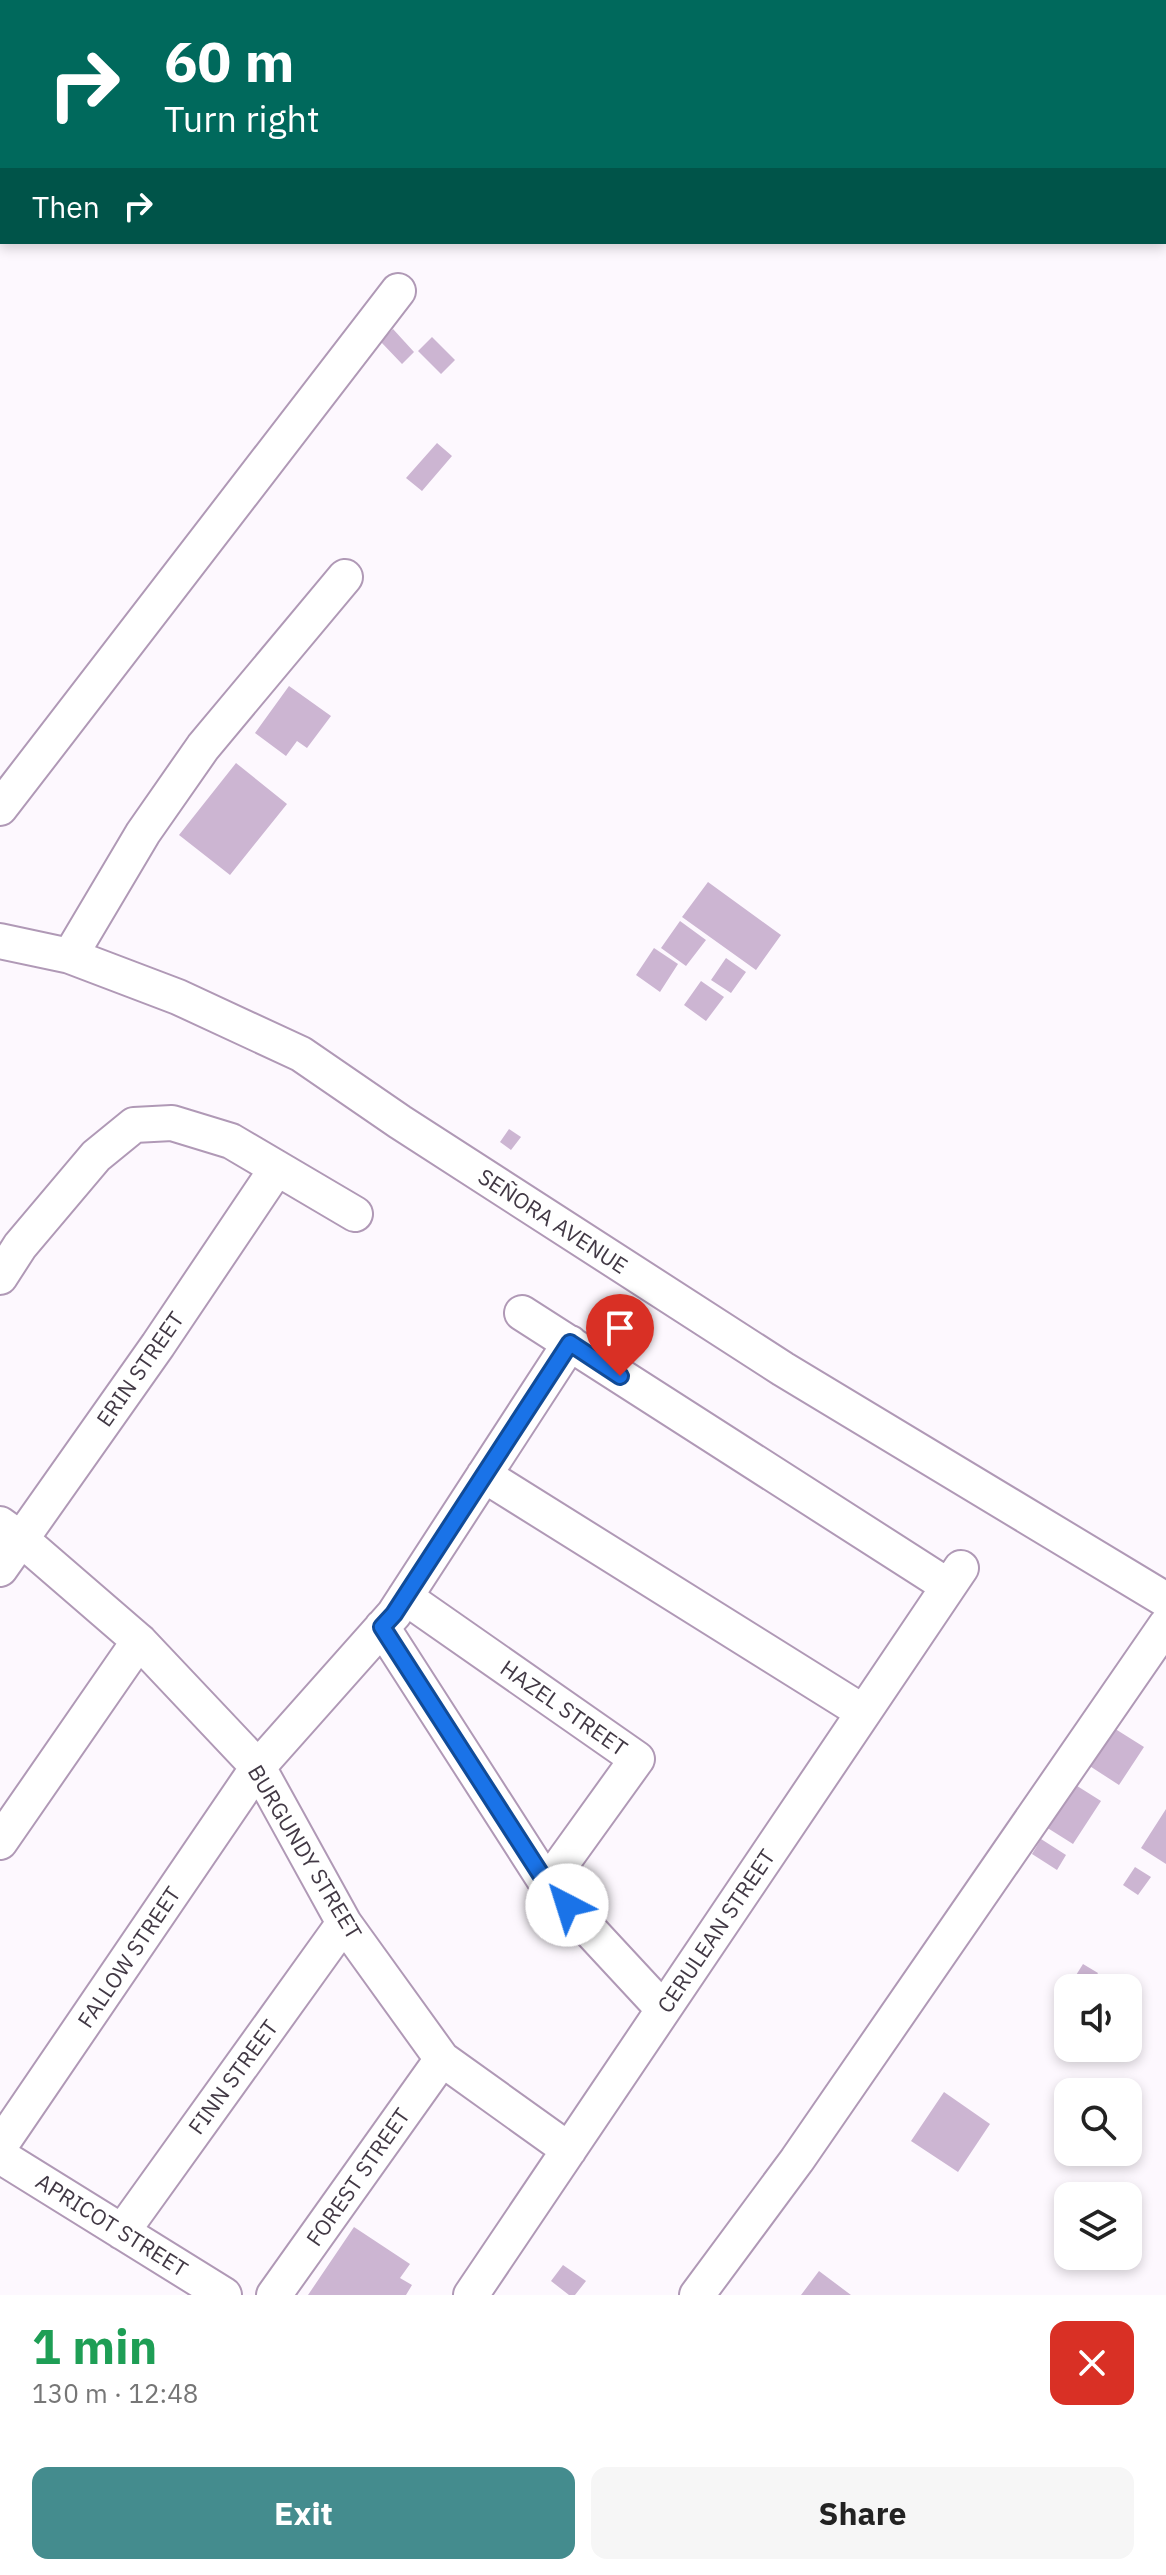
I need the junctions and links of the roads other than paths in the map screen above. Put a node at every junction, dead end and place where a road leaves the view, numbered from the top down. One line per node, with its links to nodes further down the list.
1 (398, 291): 3 (street)
2 (345, 577): 5 (street)
3 (0, 808)
4 (0, 941): 5 (street, SEÑORA AVENUE)
5 (70, 956): 15 (street, SEÑORA AVENUE)
6 (277, 1168): 7 (street); 8 (street); 12 (street, ERIN STREET)
7 (355, 1214)
8 (0, 1277)
9 (522, 1313): 10 (street)
10 (570, 1343): 11 (street, FALLOW STREET); 19 (street, CERULEAN STREET)
11 (484, 1475): 14 (street, FALLOW STREET); 19 (street)
12 (11, 1531): 13 (street, ERIN STREET); 18 (street, BURGUNDY STREET)
13 (0, 1569)
14 (405, 1597): 17 (street, FALLOW STREET); 22 (street, HAZEL STREET)
15 (1166, 1600)
16 (1166, 1625): 33 (street)
17 (382, 1627): 20 (street, FALLOW STREET); 22 (street)
18 (139, 1641): 20 (street, BURGUNDY STREET); 21 (street)
19 (863, 1712): 24 (street, CERULEAN STREET)
20 (258, 1767): 23 (street, BURGUNDY STREET); 26 (street, FALLOW STREET)
21 (0, 1842)
22 (547, 1884): 24 (street)
23 (344, 1923): 25 (street, BURGUNDY STREET); 29 (street, FINN STREET)
24 (663, 2009): 27 (street, CERULEAN STREET)
25 (442, 2059): 27 (street, BURGUNDY STREET); 31 (street, FOREST STREET)
26 (0, 2146)
27 (569, 2150): 32 (street, CERULEAN STREET)
28 (0, 2156): 29 (street, APRICOT STREET)
29 (122, 2232): 30 (street, APRICOT STREET)
30 (224, 2295)
31 (274, 2295)
32 (471, 2295)
33 (697, 2295)

